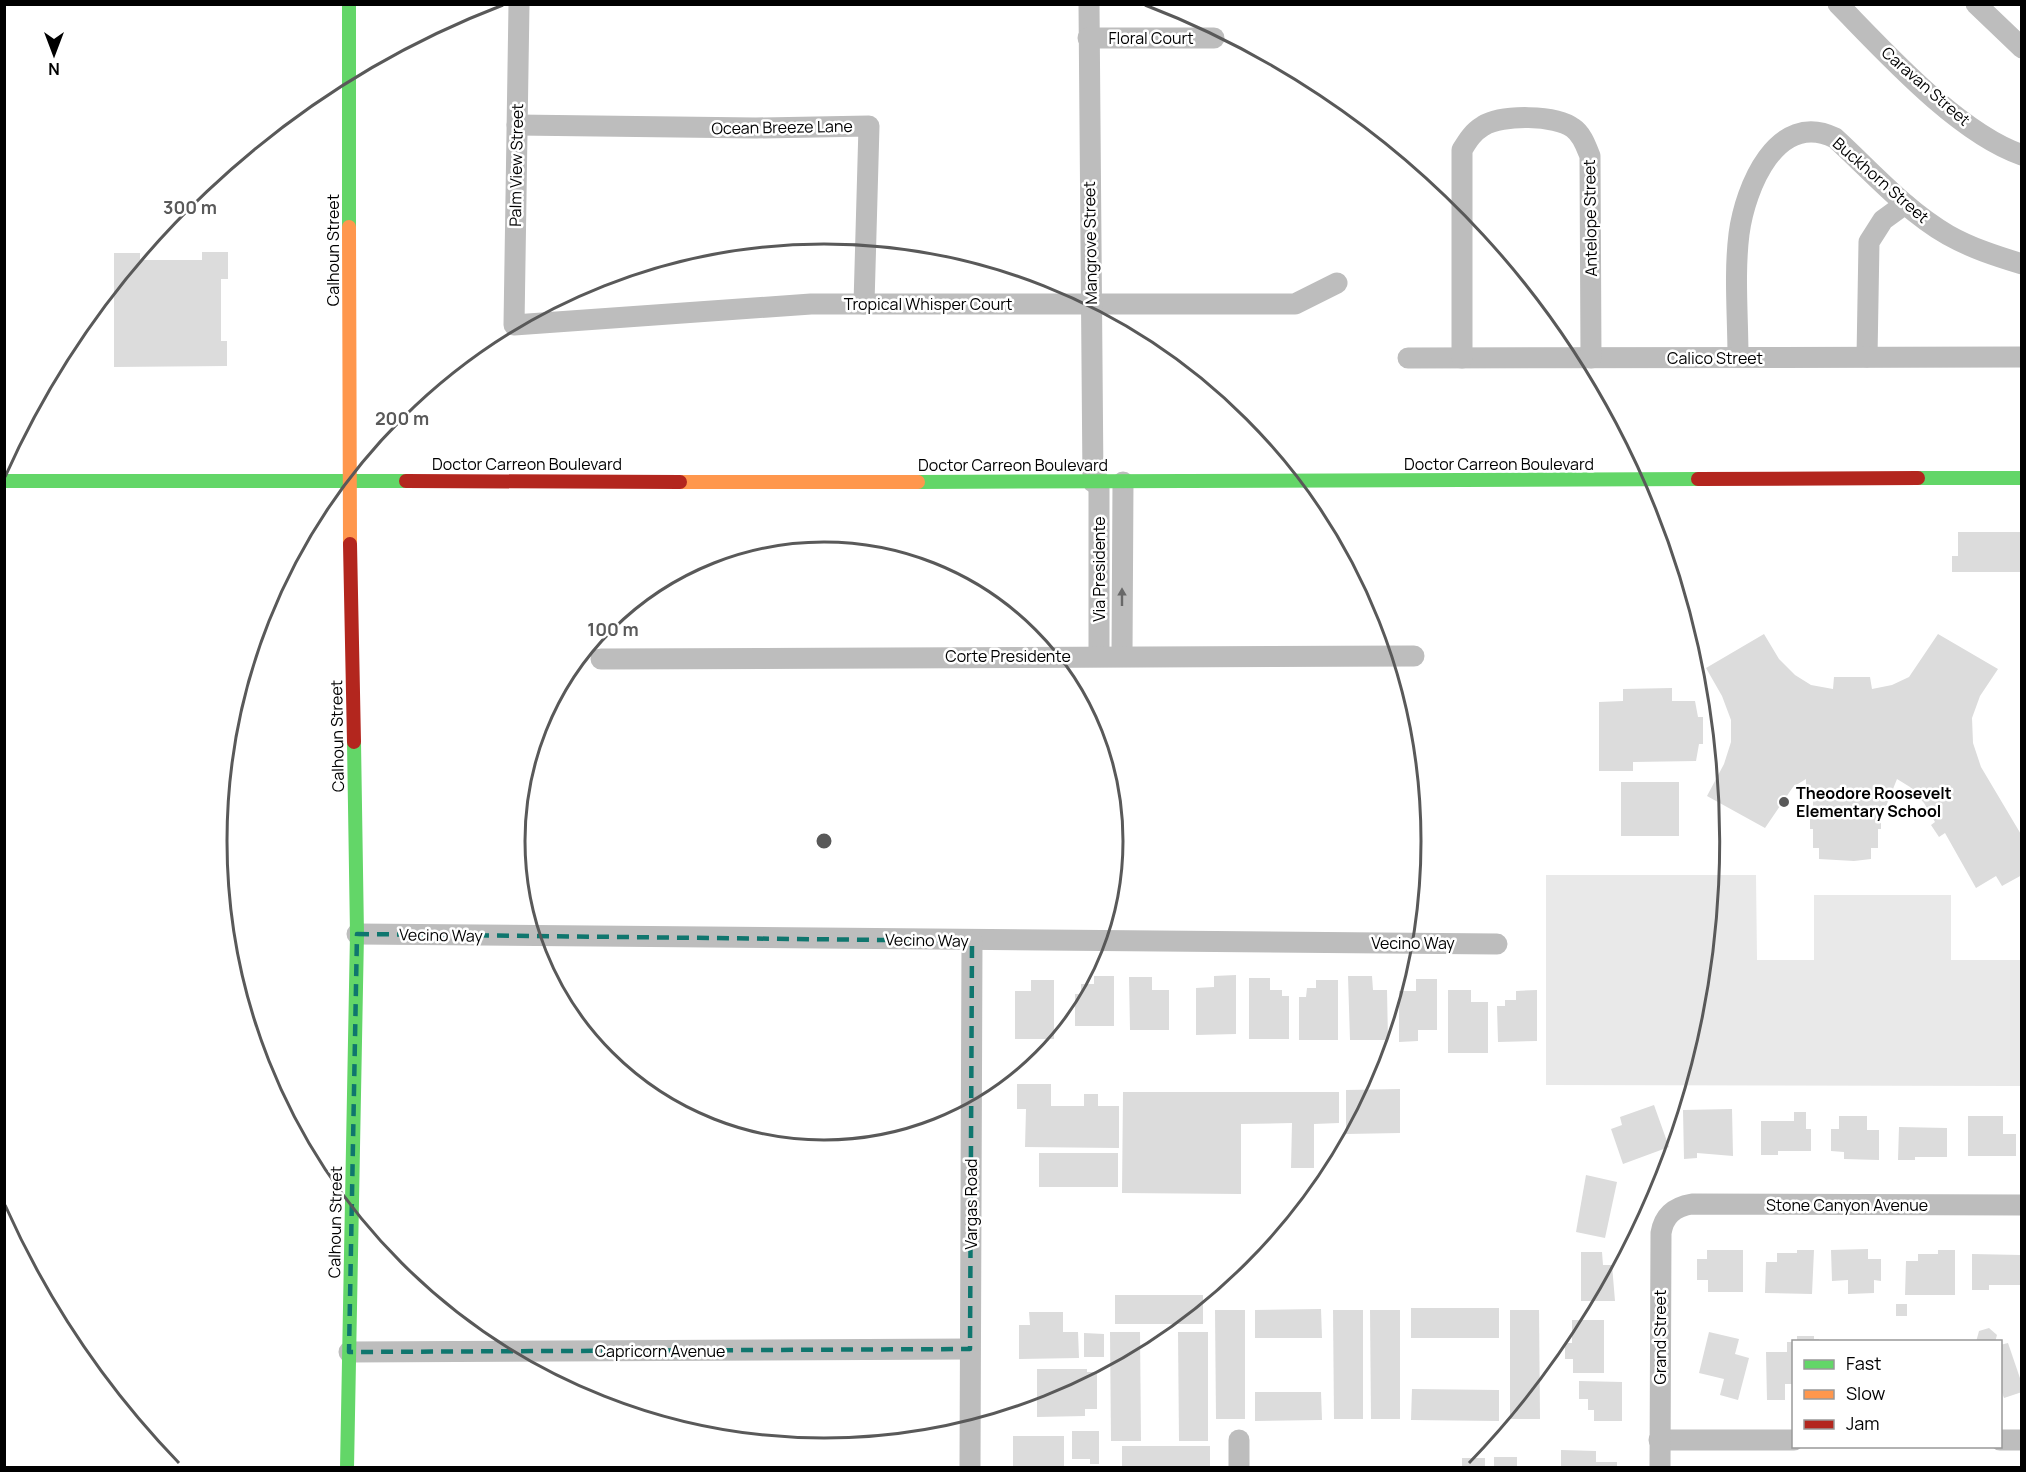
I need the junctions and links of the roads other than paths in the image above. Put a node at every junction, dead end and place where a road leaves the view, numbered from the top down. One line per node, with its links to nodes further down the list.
1 (349, 4): 24 (main road, Calhoun Street)
2 (519, 4): 9 (street, Palm View Street)
3 (1089, 4): 6 (street, Mangrove Street)
4 (1838, 4): 10 (street, Caravan Street)
5 (1976, 4): 8 (street)
6 (1088, 38): 7 (street, Floral Court); 15 (street, Mangrove Street)
7 (1214, 38)
8 (2022, 48)
9 (517, 125): 14 (street, Ocean Breeze Lane); 16 (street, Palm View Street)
10 (2022, 155)
11 (1905, 204): 12 (street, Buckhorn Street); 17 (street, Buckhorn Street); 18 (street)
12 (2022, 264)
13 (1337, 283): 15 (street, Tropical Whisper Court)
14 (864, 303): 15 (street, Tropical Whisper Court); 16 (street, Tropical Whisper Court)
15 (1091, 303): 26 (street, Mangrove Street)
16 (514, 325)
17 (1738, 357): 18 (street, Calico Street); 22 (street, Calico Street)
18 (1867, 357): 19 (street, Calico Street)
19 (2022, 357)
20 (1408, 358): 21 (street, Calico Street)
21 (1462, 358): 22 (street, Calico Street); 22 (street, Antelope Street)
22 (1591, 358)
23 (2022, 478): 27 (main road, Doctor Carreon Boulevard)
24 (349, 480): 25 (main road, Doctor Carreon Boulevard); 26 (main road, Doctor Carreon Boulevard); 32 (main road, Calhoun Street)
25 (4, 481)
26 (1096, 482): 27 (main road, Doctor Carreon Boulevard); 28 (street, Via Presidente)
27 (1123, 482): 29 (street, Via Presidente, one-way to 27)
28 (1099, 656): 29 (street, Corte Presidente); 31 (street, Corte Presidente)
29 (1122, 656): 30 (street, Corte Presidente)
30 (1414, 656)
31 (601, 659)
32 (357, 934): 33 (street, Vecino Way); 38 (main road, Calhoun Street)
33 (972, 941): 34 (street, Vecino Way); 37 (street, Vargas Road)
34 (1497, 944)
35 (2022, 1205): 36 (street, Stone Canyon Avenue)
36 (1673, 1210): 40 (street, Grand Street)
37 (970, 1349): 38 (street, Capricorn Avenue); 45 (street, Vargas Road)
38 (349, 1352): 44 (main road, Calhoun Street)
39 (1239, 1440): 46 (street)
40 (1659, 1440): 41 (street); 47 (street, Grand Street)
41 (1792, 1440)
42 (2002, 1440): 43 (street)
43 (2022, 1440)
44 (347, 1467)
45 (970, 1467)
46 (1239, 1467)
47 (1660, 1467)

